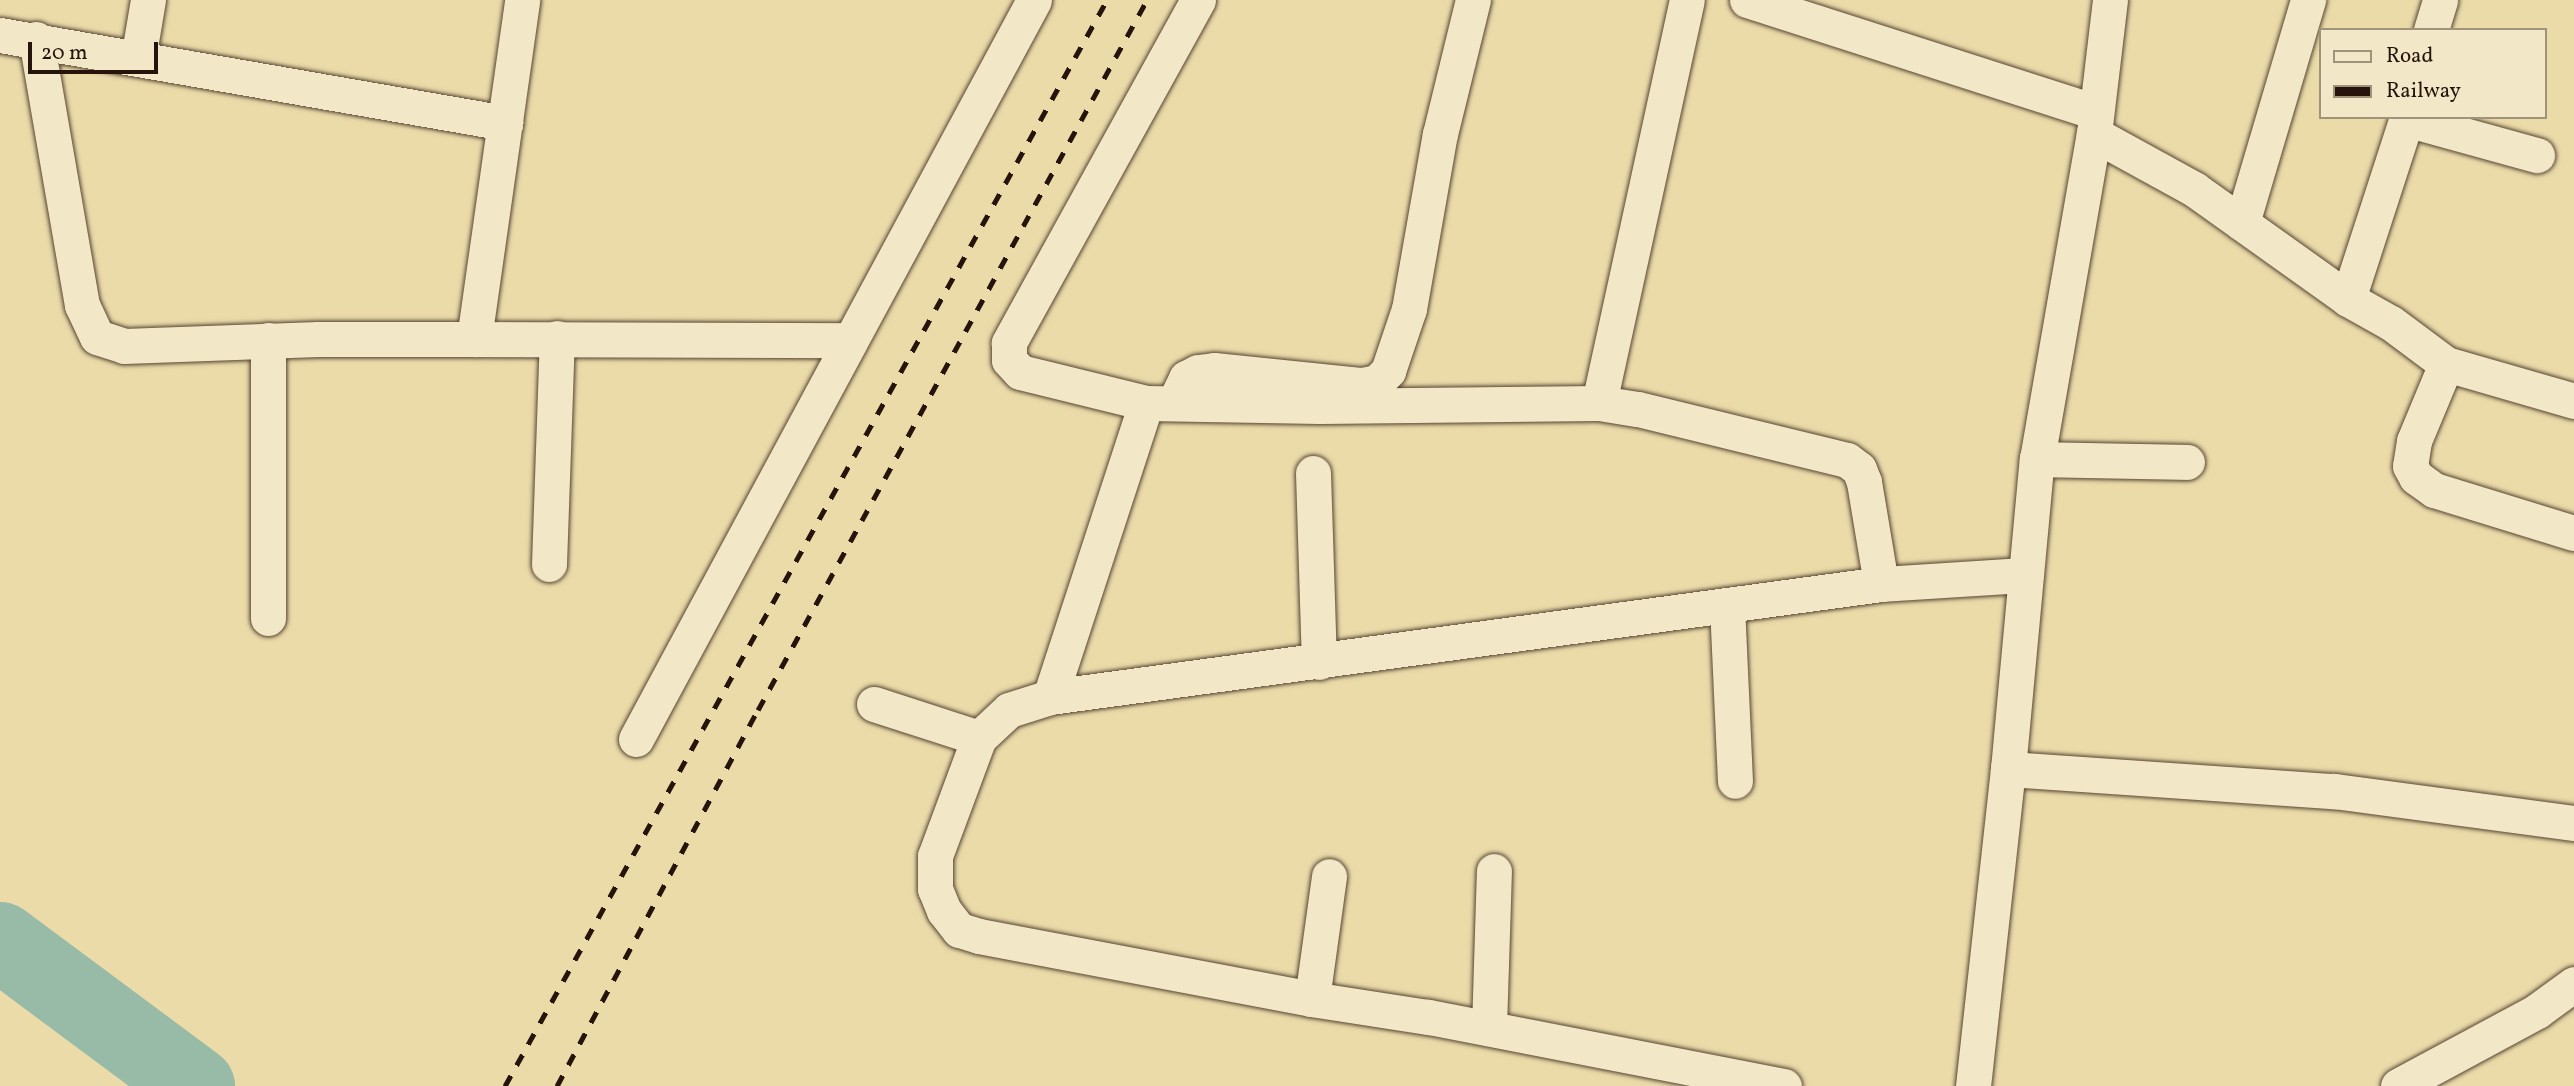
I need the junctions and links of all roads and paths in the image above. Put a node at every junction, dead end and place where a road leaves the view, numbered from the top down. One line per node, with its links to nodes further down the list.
1 (148, 0): 14 (street)
2 (522, 0): 17 (street)
3 (1034, 0): 25 (street)
4 (1198, 0): 28 (street)
5 (1473, 0): 28 (street)
6 (1687, 0): 29 (street)
7 (1747, 0): 18 (street)
8 (2110, 0): 18 (street)
9 (2308, 0): 20 (street)
10 (2440, 0): 11 (street)
11 (2432, 28)
12 (0, 34): 13 (street)
13 (36, 39): 14 (street); 24 (street)
14 (138, 59): 17 (street)
15 (2407, 119): 21 (street)
16 (2411, 119): 19 (street)
17 (505, 123): 22 (street)
18 (2094, 123): 20 (street); 30 (street)
19 (2537, 155)
20 (2242, 223): 21 (street)
21 (2348, 299): 26 (street)
22 (474, 338): 23 (street); 24 (street)
23 (557, 338): 25 (street); 34 (street)
24 (268, 340): 38 (street)
25 (849, 340): 42 (street)
26 (2446, 364): 27 (street); 33 (street)
27 (2574, 401)
28 (1160, 403): 29 (street); 40 (street)
29 (1600, 403): 36 (street)
30 (2037, 459): 31 (street); 35 (street)
31 (2187, 462)
32 (1313, 473): 39 (street)
33 (2574, 533)
34 (549, 564)
35 (2026, 575): 36 (street); 44 (street)
36 (1881, 584): 37 (street)
37 (1727, 605): 39 (street); 45 (street)
38 (268, 618)
39 (1319, 662): 40 (street)
40 (1050, 697): 43 (street)
41 (874, 704): 43 (street)
42 (636, 738)
43 (979, 738): 50 (street)
44 (2008, 769): 46 (street); 53 (street)
45 (1735, 781)
46 (2574, 823)
47 (1494, 870): 51 (street)
48 (1329, 876): 50 (street)
49 (2574, 984): 54 (street)
50 (1312, 999): 51 (street)
51 (1489, 1028): 52 (street)
52 (1784, 1086)
53 (1973, 1086)
54 (2398, 1086)

